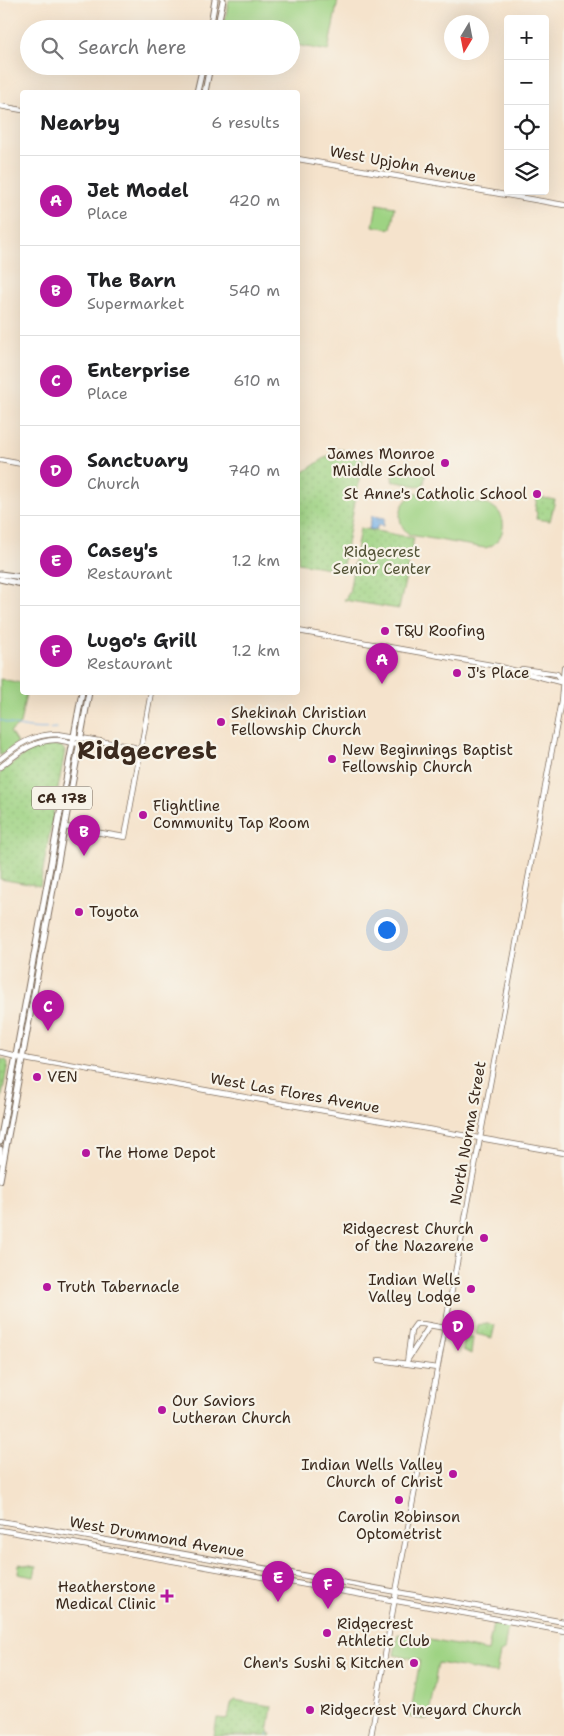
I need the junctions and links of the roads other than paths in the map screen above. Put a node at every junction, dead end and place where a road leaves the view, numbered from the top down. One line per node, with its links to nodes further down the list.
1 (216, 0): 3 (main road)
2 (222, 0): 4 (main road)
3 (212, 20)
4 (219, 20)
5 (201, 75): 7 (main road)
6 (208, 75): 8 (main road)
7 (198, 90)
8 (205, 90)
9 (0, 106): 10 (main road)
10 (20, 110)
11 (300, 159): 12 (main road, West Upjohn Avenue)
12 (564, 205)
13 (0, 460): 14 (main road)
14 (20, 464)
15 (0, 574): 16 (main road)
16 (20, 577)
17 (0, 580): 18 (main road)
18 (20, 584)
19 (300, 631): 21 (main road)
20 (564, 668): 21 (main road, North Norma Street)
21 (564, 683): 39 (main road, North Norma Street)
22 (82, 695): 27 (main road, CA 178)
23 (83, 695): 26 (main road)
24 (89, 695): 26 (main road, CA 178)
25 (151, 695): 31 (main road)
26 (87, 706): 28 (main road, CA 178)
27 (74, 737): 28 (main road); 29 (main road, CA 178); 32 (main road)
28 (81, 738): 30 (main road, CA 178); 31 (main road)
29 (72, 743): 30 (main road); 33 (main road); 34 (main road, CA 178)
30 (80, 744): 31 (main road); 35 (main road, CA 178)
31 (141, 752): 35 (main road)
32 (0, 759)
33 (0, 766)
34 (64, 788): 35 (main road); 37 (main road, CA 178)
35 (65, 827): 38 (main road, CA 178)
36 (0, 1052): 37 (main road, West Las Flores Avenue)
37 (15, 1055): 38 (main road, West Las Flores Avenue); 40 (main road, CA 178)
38 (22, 1058): 39 (main road, West Las Flores Avenue); 44 (main road, CA 178)
39 (479, 1138): 42 (main road, West Las Flores Avenue); 46 (main road, North Norma Street)
40 (0, 1142)
41 (0, 1149): 43 (main road)
42 (564, 1153)
43 (0, 1161)
44 (0, 1179)
45 (430, 1325): 46 (main road); 48 (main road); 48 (main road)
46 (444, 1328): 49 (main road, North Norma Street)
47 (380, 1360): 48 (main road)
48 (407, 1362): 49 (main road)
49 (437, 1368): 54 (main road, North Norma Street)
50 (0, 1521): 52 (main road, West Drummond Avenue)
51 (0, 1530): 53 (main road, West Drummond Avenue)
52 (345, 1583): 53 (main road); 54 (main road, West Drummond Avenue)
53 (343, 1592): 55 (main road, West Drummond Avenue)
54 (396, 1592): 55 (main road, North Norma Street); 56 (main road, West Drummond Avenue)
55 (394, 1601): 57 (main road, West Drummond Avenue); 58 (main road, North Norma Street)
56 (564, 1622)
57 (564, 1631)
58 (372, 1736)

